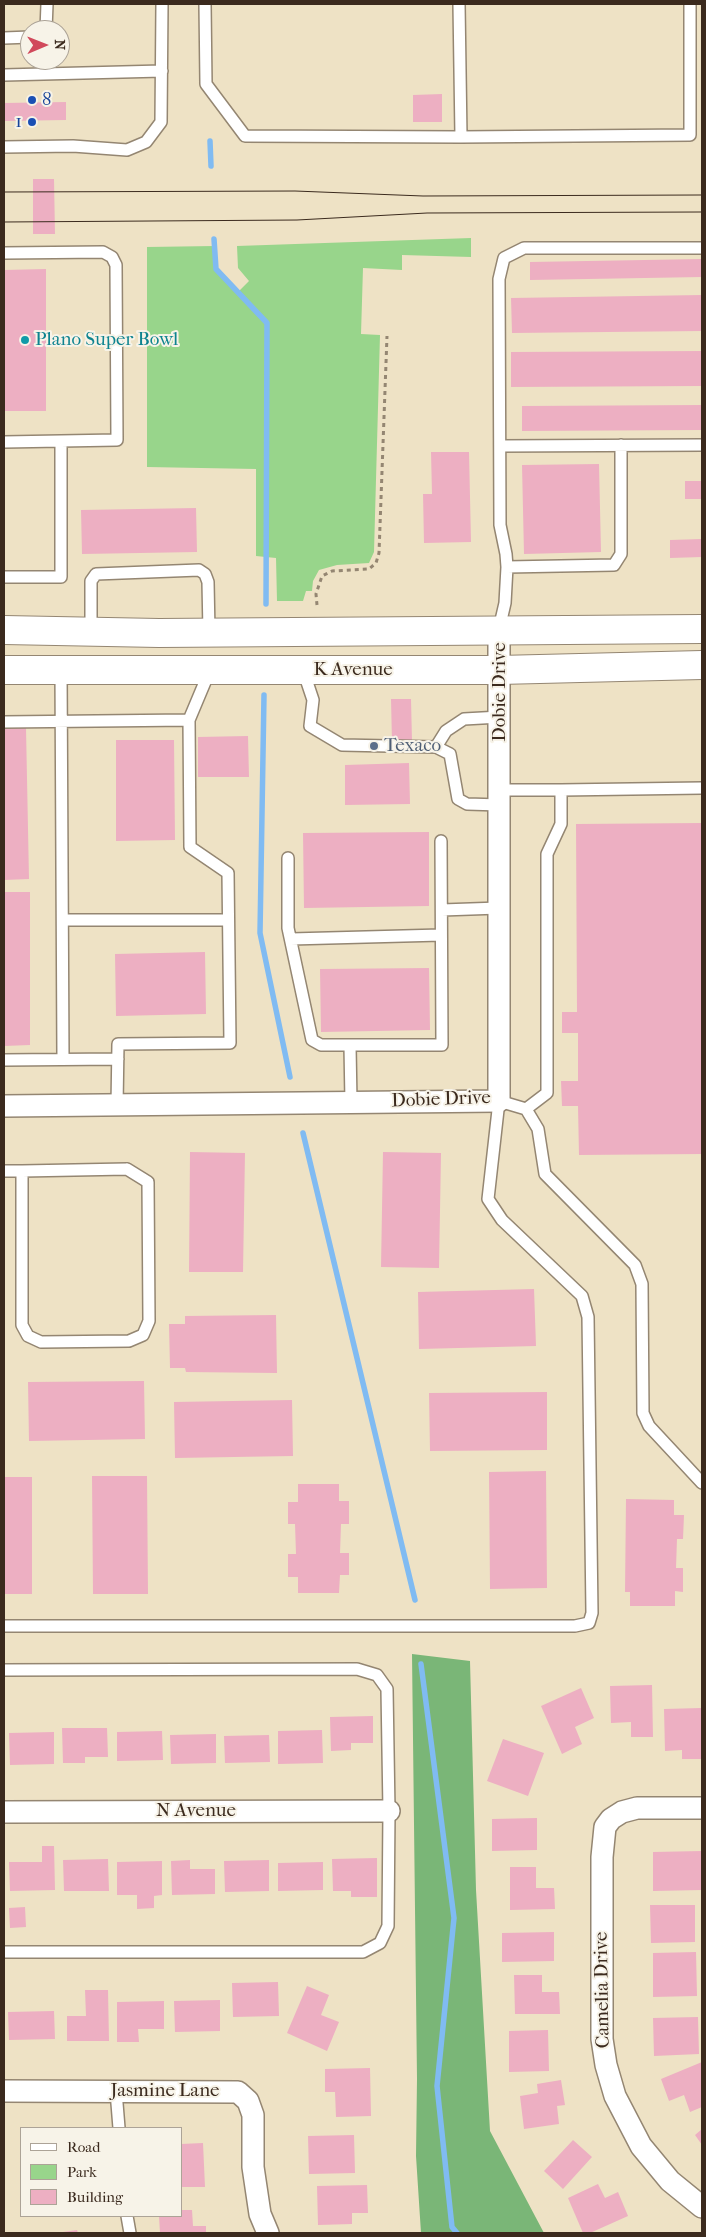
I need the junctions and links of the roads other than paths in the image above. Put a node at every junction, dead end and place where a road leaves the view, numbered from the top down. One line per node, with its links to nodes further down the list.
1 (47, 4): 6 (lane)
2 (162, 4): 9 (lane)
3 (205, 4): 12 (lane)
4 (459, 4): 12 (lane)
5 (690, 4): 11 (lane)
6 (46, 20)
7 (20, 37): 8 (lane)
8 (4, 38)
9 (162, 71): 10 (lane); 13 (lane)
10 (4, 75)
11 (696, 134): 12 (lane)
12 (461, 137)
13 (4, 148)
14 (702, 248): 20 (lane)
15 (4, 253): 17 (lane)
16 (4, 442): 17 (lane)
17 (60, 442): 22 (lane)
18 (621, 445): 19 (lane); 20 (lane); 21 (lane)
19 (702, 445)
20 (500, 446): 21 (lane)
21 (506, 567): 23 (lane)
22 (4, 577)
23 (500, 629): 24 (main road, K Avenue); 27 (main road, K Avenue); 33 (street, Dobie Drive)
24 (702, 629)
25 (4, 630): 26 (main road, K Avenue)
26 (91, 632): 27 (main road, K Avenue); 27 (lane)
27 (209, 632): 31 (main road)
28 (702, 665): 33 (main road, K Avenue)
29 (4, 670): 30 (main road, K Avenue)
30 (61, 670): 31 (main road, K Avenue); 36 (lane)
31 (210, 670): 32 (main road, K Avenue); 35 (lane)
32 (302, 670): 33 (main road, K Avenue); 38 (lane)
33 (499, 670): 34 (street, Dobie Drive)
34 (500, 717): 38 (lane); 41 (street, Dobie Drive)
35 (190, 720): 36 (lane); 47 (lane)
36 (62, 721): 37 (lane); 46 (lane)
37 (4, 722)
38 (436, 747): 41 (lane)
39 (702, 788): 40 (lane)
40 (561, 790): 41 (lane); 58 (lane)
41 (500, 798): 44 (street, Dobie Drive)
42 (441, 841): 45 (lane)
43 (288, 858): 49 (lane)
44 (500, 908): 45 (lane); 54 (street, Dobie Drive)
45 (442, 910): 48 (lane)
46 (63, 920): 47 (lane); 51 (lane)
47 (228, 920): 52 (lane)
48 (441, 935): 49 (lane); 50 (lane)
49 (291, 939): 50 (lane)
50 (350, 1046): 55 (lane)
51 (64, 1059): 52 (lane); 53 (lane)
52 (118, 1059): 56 (lane)
53 (4, 1060)
54 (499, 1100): 55 (street, Dobie Drive); 58 (lane); 62 (lane)
55 (351, 1102): 56 (street, Dobie Drive)
56 (117, 1105): 57 (street, Dobie Drive)
57 (4, 1106)
58 (526, 1109): 61 (lane)
59 (4, 1171): 60 (lane)
60 (22, 1171): 60 (lane)
61 (702, 1483)
62 (4, 1626)
63 (4, 1670): 65 (lane)
64 (702, 1808): 71 (street, Camelia Drive)
65 (389, 1811): 66 (street, N Avenue); 67 (lane)
66 (4, 1812)
67 (4, 1952)
68 (4, 2091): 69 (street, Jasmine Lane)
69 (116, 2091): 70 (lane); 74 (street, Jasmine Lane)
70 (119, 2127)
71 (702, 2207)
72 (127, 2217): 73 (lane)
73 (130, 2233)
74 (268, 2233)

